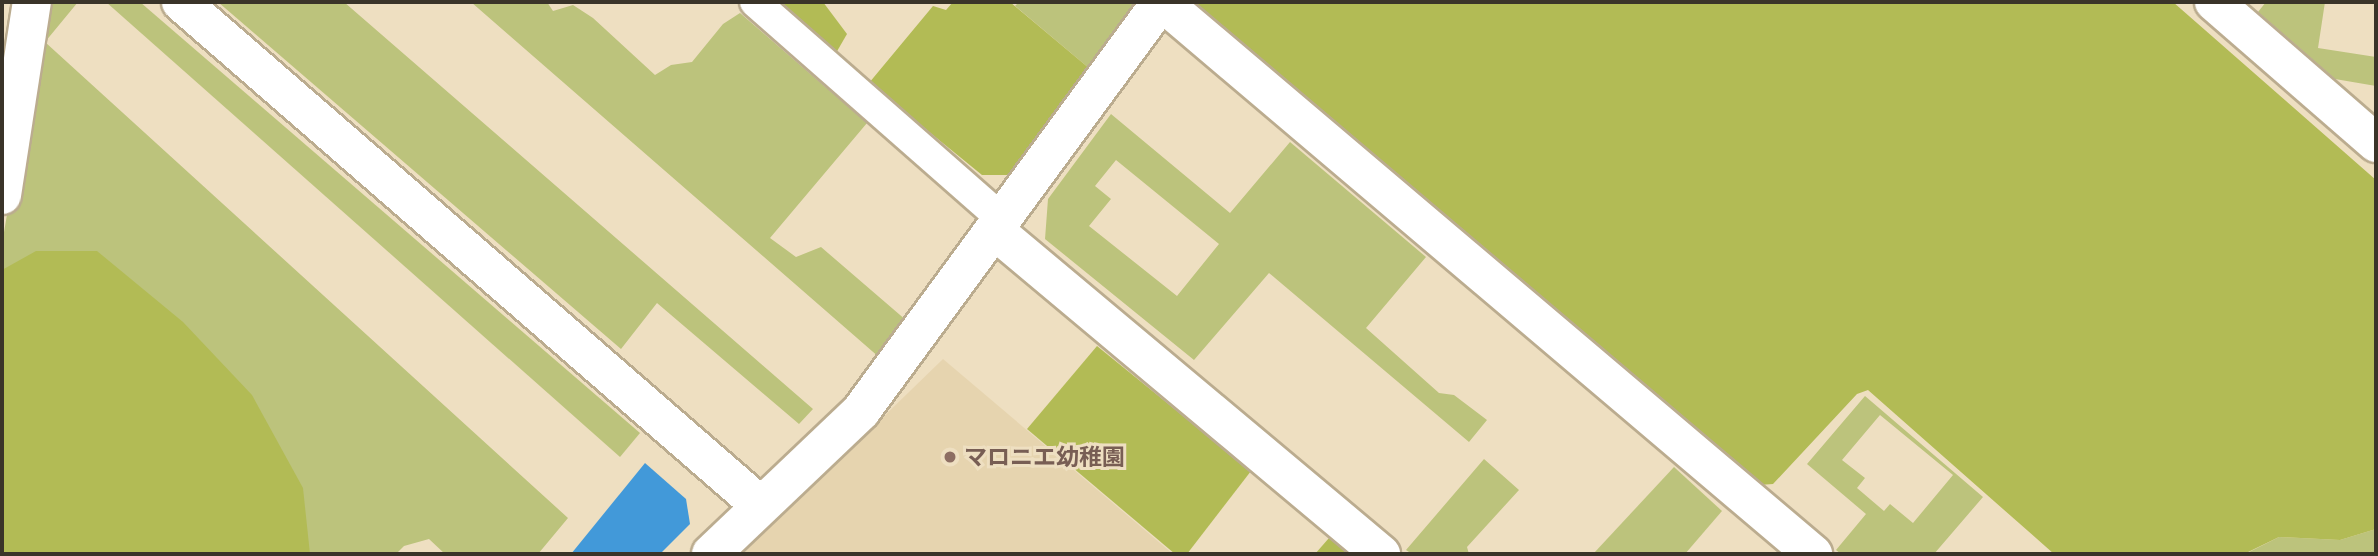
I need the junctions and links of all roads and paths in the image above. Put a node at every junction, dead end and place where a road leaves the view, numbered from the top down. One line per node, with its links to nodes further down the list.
1 (32, 2): 7 (street)
2 (181, 2): 9 (street)
3 (755, 2): 8 (lane)
4 (1162, 2): 8 (street); 12 (street)
5 (2214, 2): 6 (street)
6 (2376, 144)
7 (2, 195)
8 (998, 225): 9 (street); 11 (street)
9 (761, 506): 10 (street)
10 (711, 554)
11 (1381, 554)
12 (1813, 554)

